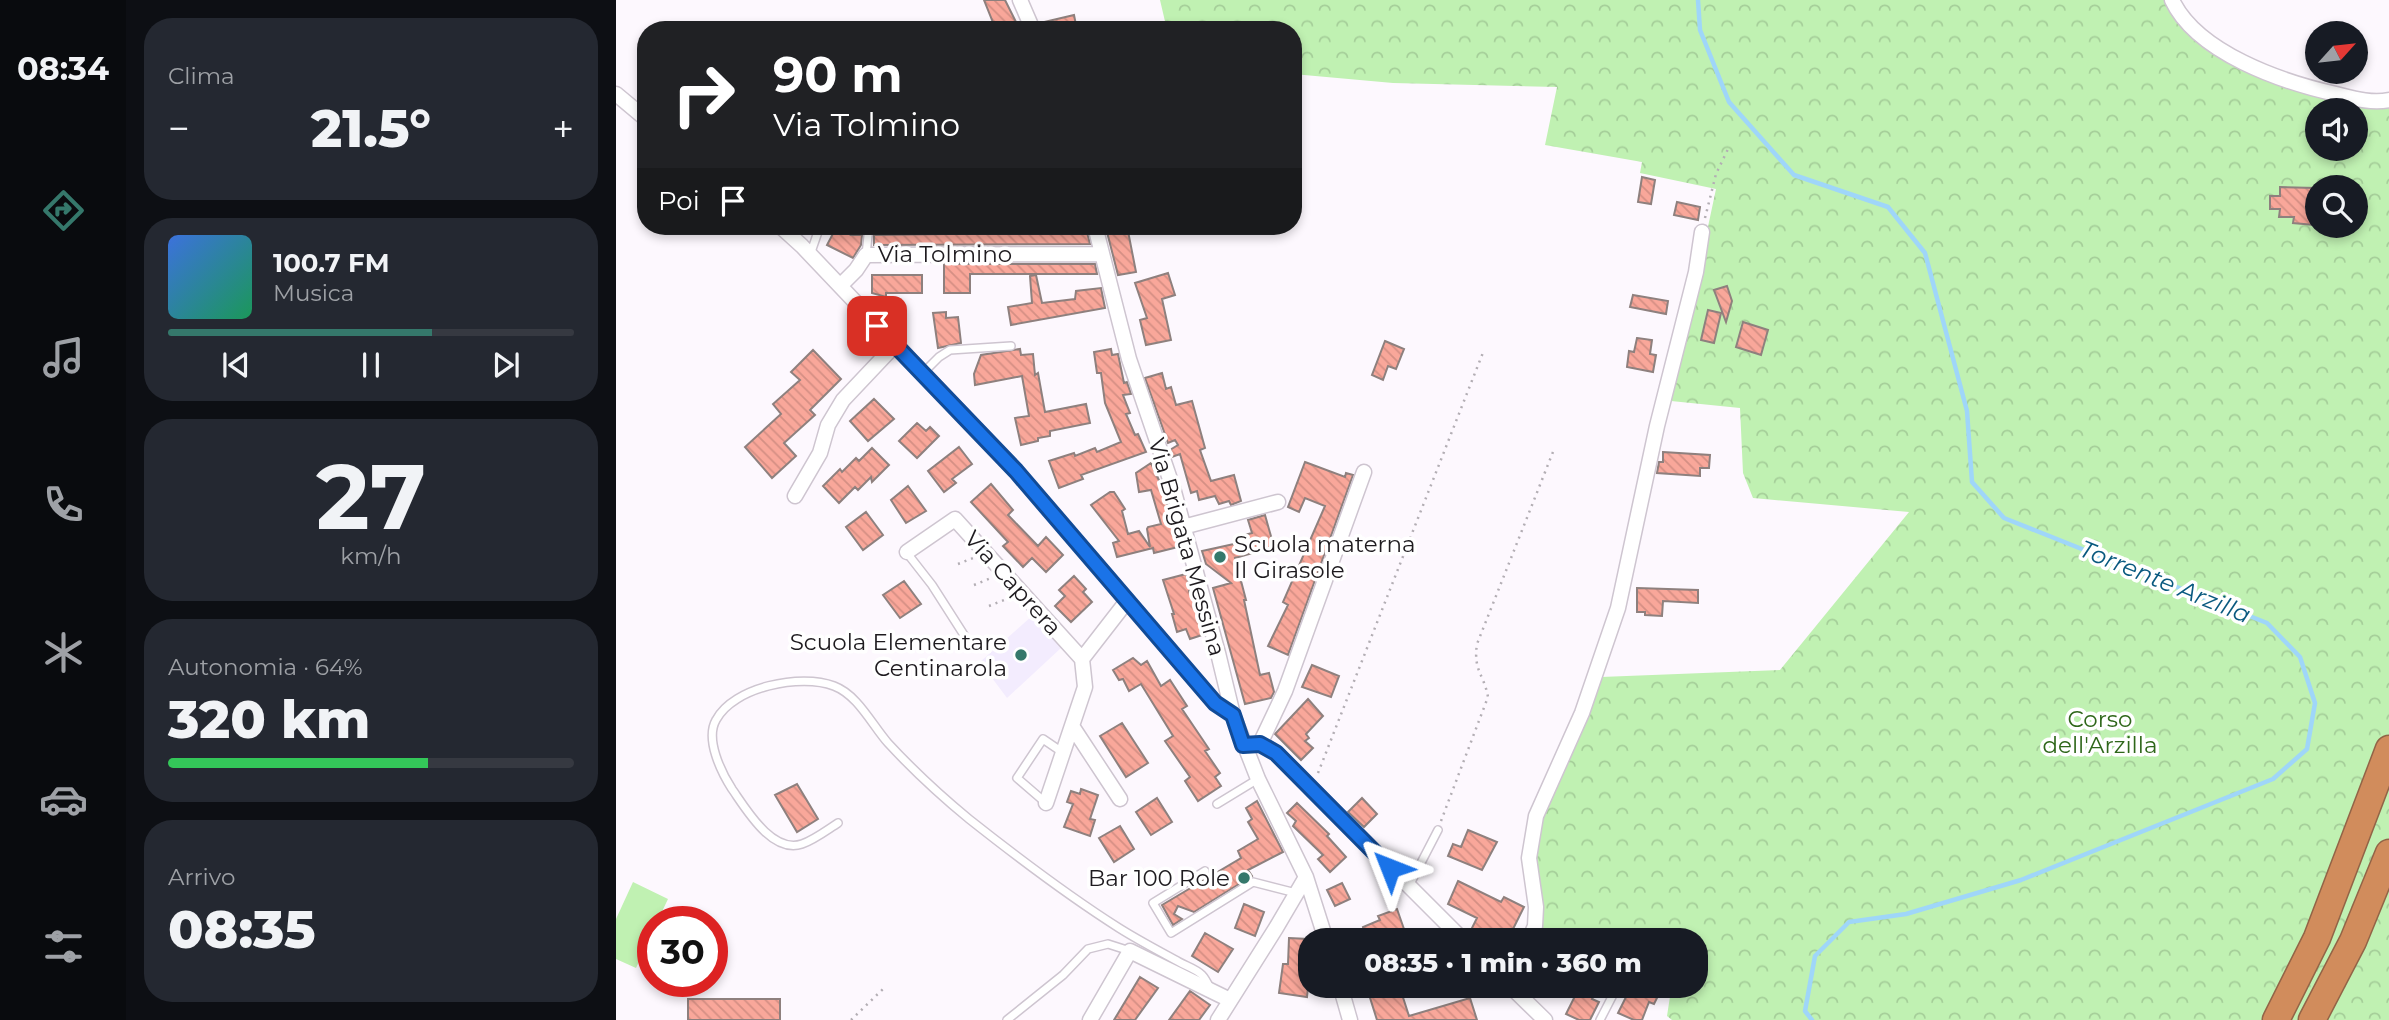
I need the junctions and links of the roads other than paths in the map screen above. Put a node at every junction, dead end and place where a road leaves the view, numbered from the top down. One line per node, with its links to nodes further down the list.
1 (2172, 0): 5 (street)
2 (1024, 1): 3 (street)
3 (1030, 21)
4 (616, 94): 6 (street)
5 (2389, 100)
6 (637, 112)
7 (1702, 232): 46 (street)
8 (789, 235): 13 (street)
9 (817, 235): 13 (lane)
10 (868, 235): 14 (lane)
11 (1097, 235): 12 (street, Via Brigata Messina)
12 (1102, 254): 14 (street, Via Tolmino); 22 (street, Via Brigata Messina)
13 (810, 255): 15 (street)
14 (866, 255): 15 (street, Via Tolmino)
15 (840, 286): 16 (street)
16 (895, 345): 18 (street); 20 (street)
17 (1011, 346): 18 (lane)
18 (923, 373): 24 (street)
19 (1364, 472): 29 (street)
20 (794, 496)
21 (1278, 502): 22 (street)
22 (1184, 527): 27 (street, Via Brigata Messina)
23 (907, 552): 25 (lane); 26 (street, Via Caprera)
24 (1127, 601): 26 (street); 27 (street)
25 (964, 635)
26 (1082, 659): 28 (street)
27 (1233, 715): 30 (street, Via Brigata Messina)
28 (1072, 726): 32 (street); 34 (street)
29 (1260, 744): 30 (street); 42 (street)
30 (1243, 745): 33 (street, Via Brigata Messina)
31 (2389, 749): 59 (highway)
32 (1063, 752): 35 (street); 35 (lane)
33 (1258, 779): 36 (lane); 41 (street, Via Brigata Messina)
34 (1120, 799)
35 (1046, 803)
36 (1217, 804)
37 (838, 823): 48 (lane)
38 (1438, 830): 42 (lane)
39 (2389, 853): 60 (highway)
40 (1205, 871): 43 (lane)
41 (1306, 877): 43 (street); 45 (street, Via Brigata Messina)
42 (1409, 886): 44 (street)
43 (1296, 893): 52 (street)
44 (1448, 926)
45 (1322, 928)
46 (1534, 928)
47 (1130, 951): 48 (street); 53 (lane); 54 (street)
48 (1212, 992): 52 (street)
49 (1344, 998): 56 (street)
50 (1522, 998): 57 (street)
51 (1611, 998): 58 (lane)
52 (1230, 1000): 55 (street)
53 (1007, 1020)
54 (1090, 1020)
55 (1218, 1020)
56 (1350, 1020)
57 (1545, 1020)
58 (1600, 1020)
59 (2276, 1020)
60 (2312, 1020)

